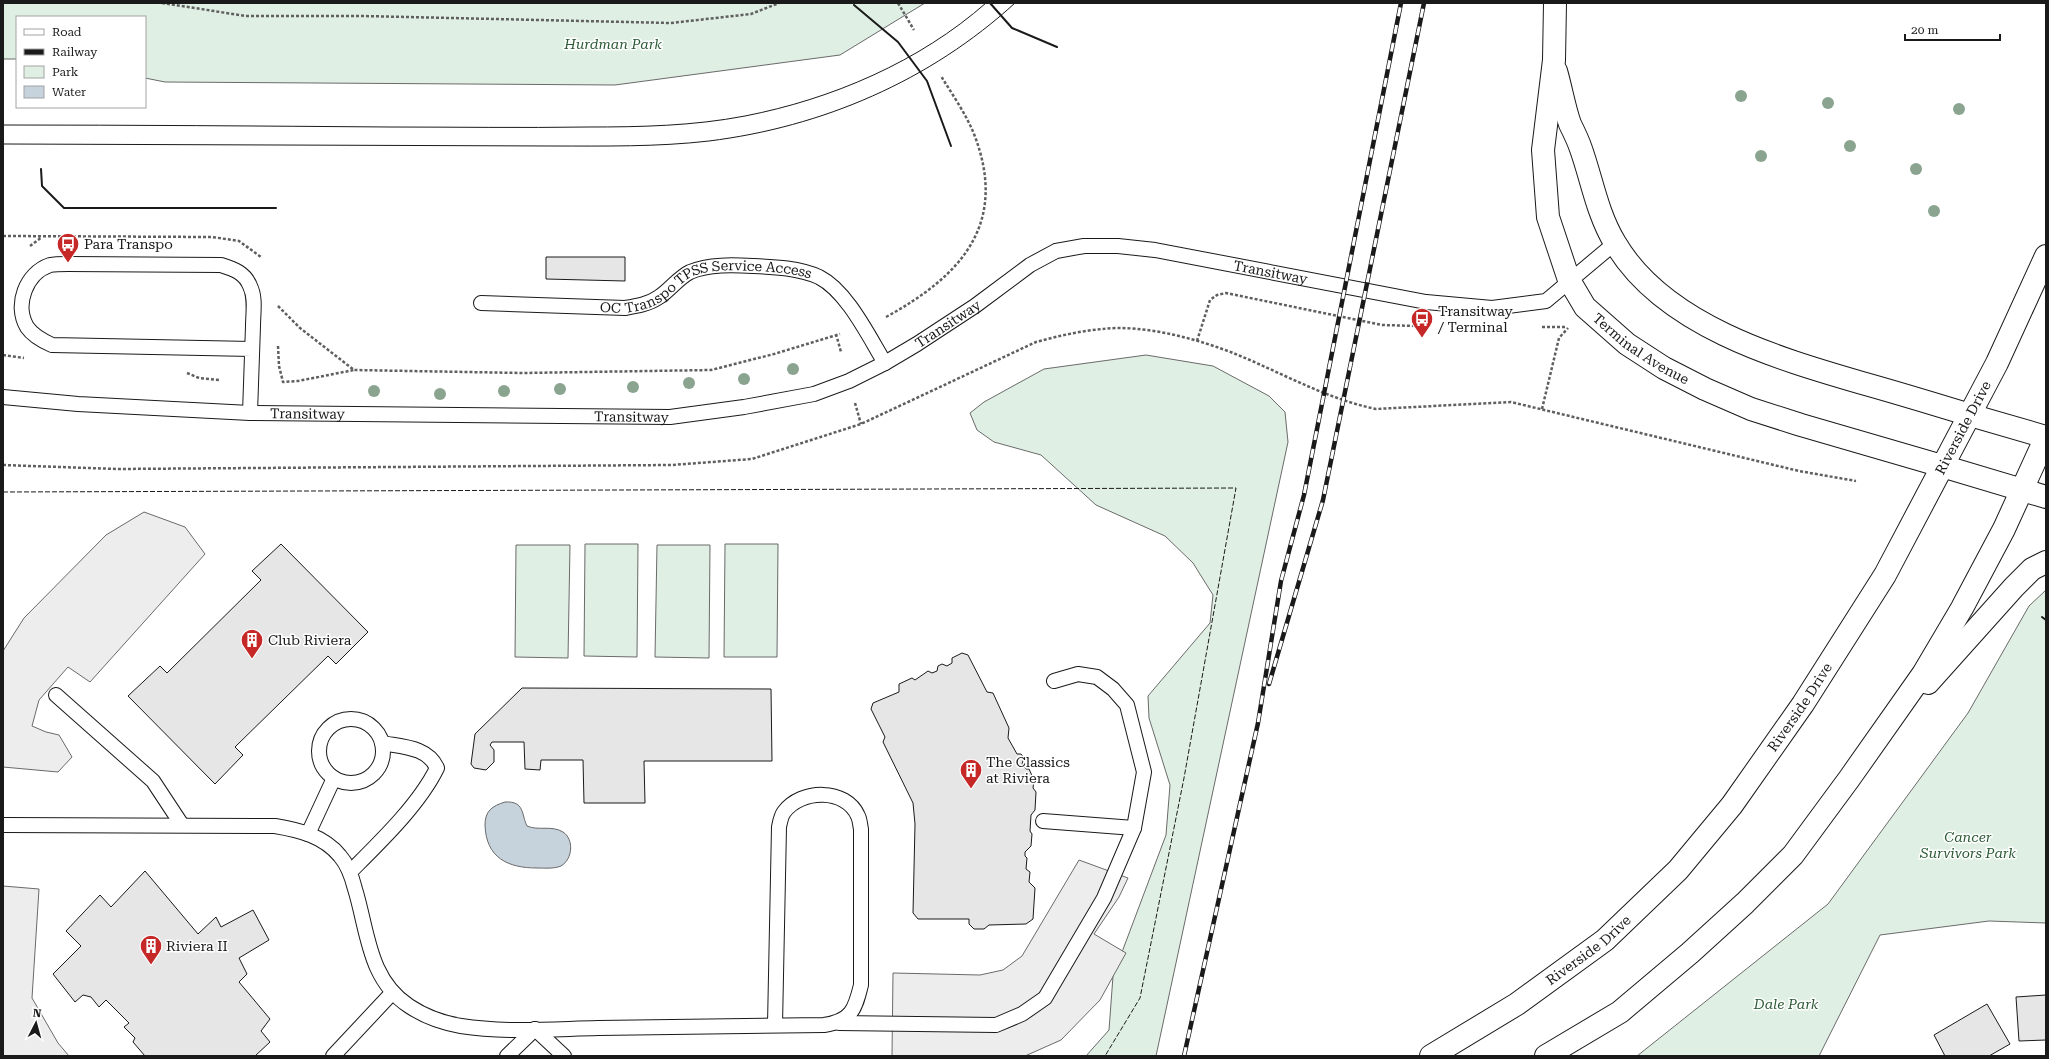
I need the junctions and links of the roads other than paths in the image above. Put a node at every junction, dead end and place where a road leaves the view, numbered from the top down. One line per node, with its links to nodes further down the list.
1 (1555, 3): 2 (main road, Terminal Avenue)
2 (1554, 60): 3 (main road, Terminal Avenue); 5 (main road, Terminal Avenue)
3 (1615, 243): 5 (lane, Transitway); 11 (main road, Terminal Avenue)
4 (2046, 256): 11 (main road, Riverside Drive)
5 (1570, 280): 8 (lane, Transitway); 13 (main road, Terminal Avenue)
6 (481, 303): 8 (lane, OC Transpo TPSS Service Access)
7 (252, 348): 7 (lane); 10 (lane)
8 (885, 363): 10 (lane, Transitway)
9 (3, 397): 10 (lane, Transitway)
10 (250, 413)
11 (1970, 415): 12 (main road, Terminal Avenue); 13 (main road, Riverside Drive)
12 (2046, 437): 14 (main road)
13 (1942, 466): 14 (main road, Terminal Avenue); 35 (main road, Riverside Drive)
14 (2022, 490): 15 (main road, Terminal Avenue); 19 (main road)
15 (2046, 497)
16 (2046, 562): 19 (main road)
17 (1054, 681): 25 (lane)
18 (56, 695): 24 (lane)
19 (1884, 731): 36 (main road)
20 (382, 743): 21 (lane); 21 (lane); 27 (lane)
21 (334, 778): 26 (lane)
22 (1043, 821): 25 (lane)
23 (3, 825): 24 (lane)
24 (182, 825): 26 (lane)
25 (1134, 828): 29 (lane)
26 (308, 834): 27 (lane)
27 (350, 872): 28 (lane)
28 (392, 993): 31 (lane); 32 (lane)
29 (839, 1023): 30 (lane); 30 (lane)
30 (774, 1026): 31 (lane)
31 (535, 1029): 33 (lane); 34 (lane)
32 (333, 1056)
33 (507, 1056)
34 (564, 1056)
35 (1431, 1056)
36 (1546, 1056)

